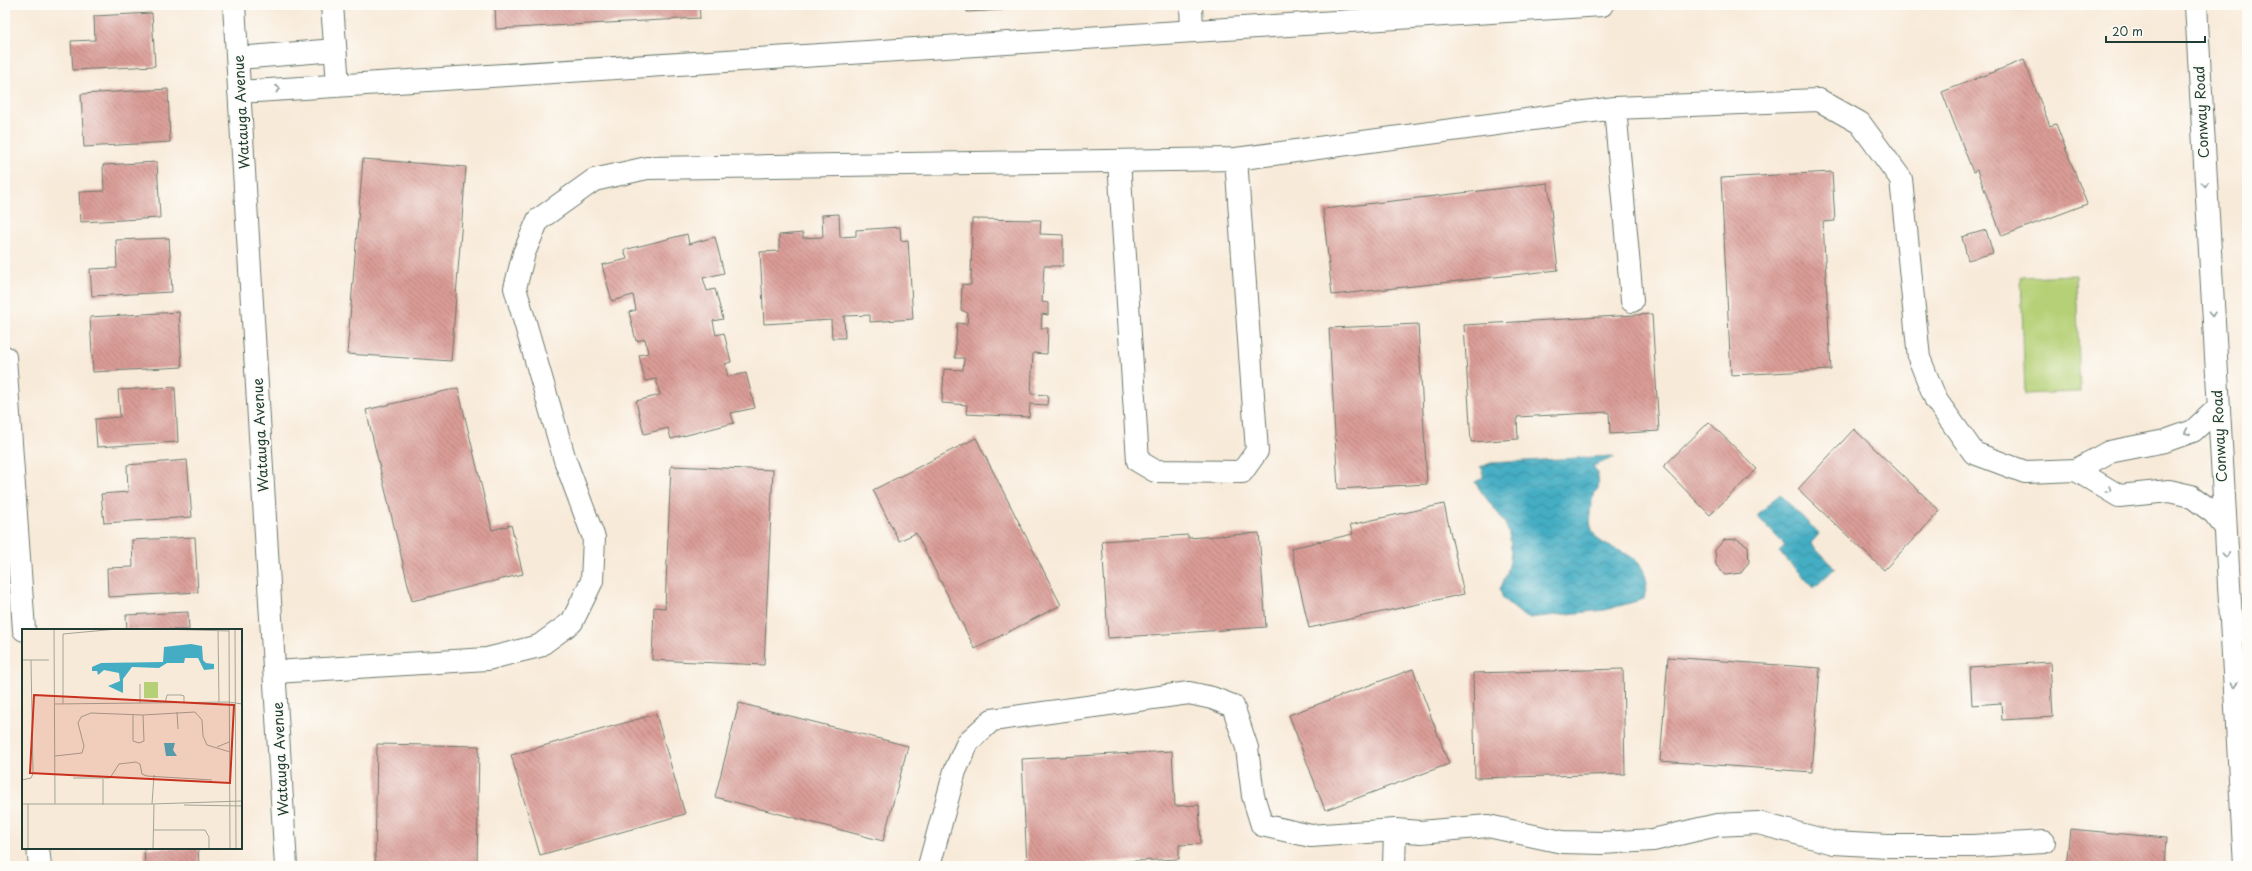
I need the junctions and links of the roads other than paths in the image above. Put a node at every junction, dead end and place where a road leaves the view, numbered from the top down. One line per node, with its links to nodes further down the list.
1 (234, 5): 9 (street, Watauga Avenue)
2 (332, 5): 8 (street)
3 (1191, 5): 7 (street)
4 (1602, 5): 6 (street)
5 (2196, 5): 17 (street, Conway Road, one-way to 17)
6 (1468, 9): 7 (street)
7 (1192, 31): 10 (street)
8 (335, 50): 9 (street); 10 (street)
9 (238, 58): 11 (street, Watauga Avenue)
10 (338, 84): 11 (street, one-way to 10)
11 (239, 92): 21 (street, Watauga Avenue)
12 (1615, 108): 13 (street); 15 (street); 18 (street)
13 (1236, 159): 14 (street); 14 (street)
14 (1119, 161): 21 (street)
15 (1632, 301)
16 (5, 357): 20 (street)
17 (2218, 408): 18 (street, one-way to 18); 19 (street, Conway Road)
18 (2076, 470): 19 (street, one-way to 19)
19 (2225, 527): 29 (street, Conway Road, one-way to 29)
20 (24, 629)
21 (275, 672): 26 (street, Watauga Avenue)
22 (1395, 830): 23 (street); 27 (street); 28 (street)
23 (2044, 842)
24 (38, 849): 25 (street)
25 (40, 866)
26 (286, 866)
27 (929, 866)
28 (1394, 866)
29 (2245, 866)

